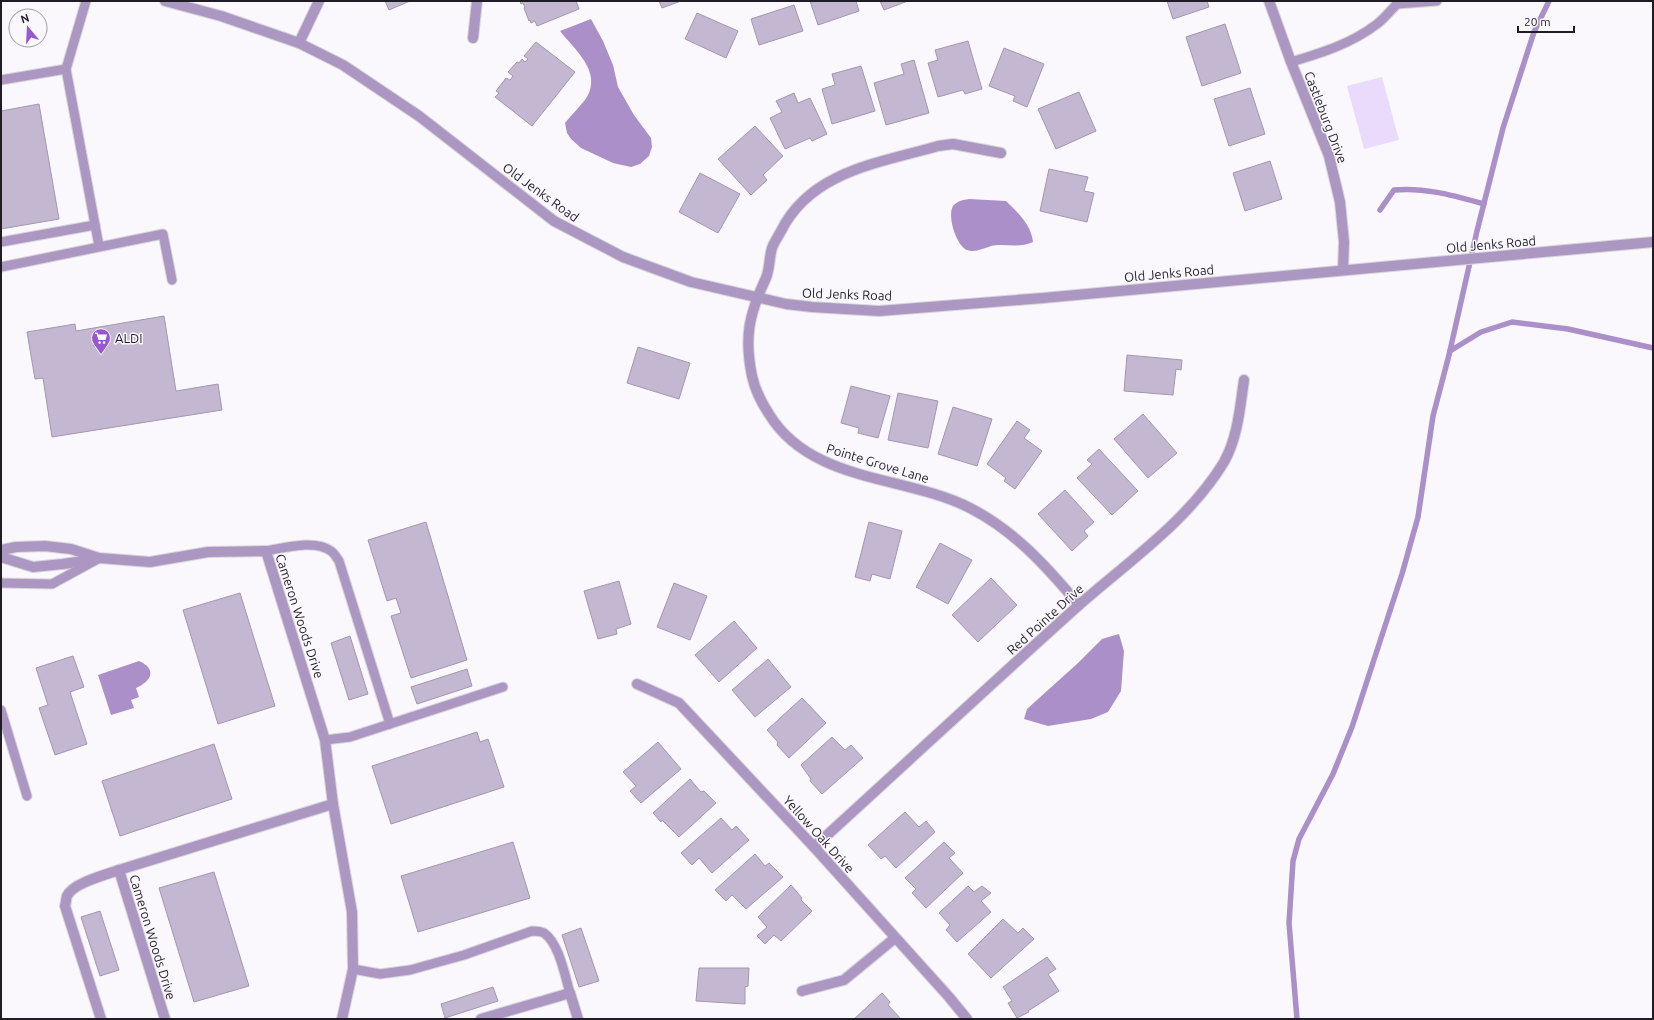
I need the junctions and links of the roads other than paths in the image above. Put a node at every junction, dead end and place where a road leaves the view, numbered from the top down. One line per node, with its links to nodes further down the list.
1 (86, 1): 11 (lane)
2 (165, 1): 9 (street, Old Jenks Road)
3 (319, 1): 9 (street)
4 (477, 1): 8 (street)
5 (1269, 1): 10 (street, Castleburg Drive)
6 (1437, 1): 7 (lane)
7 (1397, 3): 10 (lane)
8 (473, 38)
9 (299, 43): 21 (street, Old Jenks Road)
10 (1291, 62): 19 (street, Castleburg Drive)
11 (66, 69): 12 (lane); 14 (lane)
12 (1, 80)
13 (1001, 153): 21 (street, Pointe Grove Lane)
14 (95, 224): 15 (lane); 17 (lane)
15 (1, 242)
16 (1653, 242): 19 (street, Old Jenks Road)
17 (99, 246): 18 (lane); 20 (lane)
18 (1, 267)
19 (1343, 270): 21 (street, Old Jenks Road)
20 (172, 280)
21 (756, 298): 28 (street, Pointe Grove Lane)
22 (1244, 380): 28 (street, Red Pointe Drive)
23 (1, 550): 26 (street, Cameron Woods Drive)
24 (266, 551): 26 (street, Cameron Woods Drive); 32 (lane); 33 (street, Cameron Woods Drive)
25 (1, 557): 26 (street, Cameron Woods Drive)
26 (99, 558): 27 (lane)
27 (1, 583)
28 (1079, 605): 36 (street, Red Pointe Drive)
29 (637, 684): 36 (street, Yellow Oak Drive)
30 (503, 687): 32 (lane)
31 (1, 710): 34 (lane)
32 (390, 724): 33 (lane)
33 (325, 740): 35 (street, Cameron Woods Drive)
34 (28, 796)
35 (333, 804): 37 (street, Cameron Woods Drive); 39 (street, Cameron Woods Drive)
36 (814, 847): 38 (street, Yellow Oak Drive)
37 (119, 870): 42 (street); 43 (street, Cameron Woods Drive)
38 (895, 938): 40 (street); 47 (street, Yellow Oak Drive)
39 (353, 969): 41 (lane); 44 (street, Cameron Woods Drive)
40 (802, 991)
41 (570, 992): 45 (street); 46 (street)
42 (101, 1019)
43 (165, 1019)
44 (342, 1019)
45 (481, 1019)
46 (578, 1019)
47 (967, 1019)

